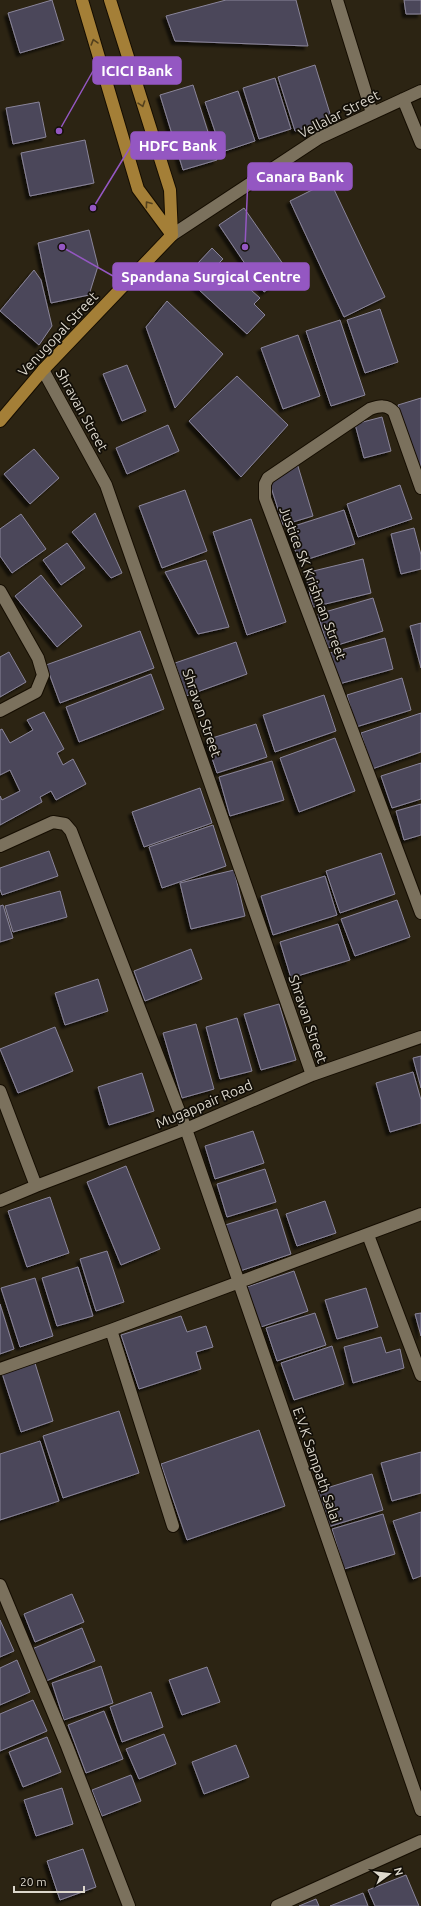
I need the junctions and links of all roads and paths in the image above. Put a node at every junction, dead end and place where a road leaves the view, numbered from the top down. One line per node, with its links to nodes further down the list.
1 (82, 0): 8 (main road, one-way to 1)
2 (110, 0): 8 (main road, one-way to 8)
3 (337, 0): 6 (street)
4 (421, 91): 5 (street, Vellalar Street)
5 (403, 99): 6 (street, Vellalar Street); 7 (street)
6 (372, 113): 8 (street, Vellalar Street)
7 (421, 143)
8 (172, 235): 9 (main road, Venugopal Street)
9 (43, 370): 10 (main road, Venugopal Street); 17 (street, Shravan Street)
10 (0, 421)
11 (421, 488): 15 (street, Justice SK Krishnan Street)
12 (0, 591): 13 (street)
13 (0, 711)
14 (0, 846): 19 (street, E.V.K Sampath Salai)
15 (421, 913)
16 (421, 1037): 17 (street, Mugappair Road)
17 (312, 1075): 19 (street, Mugappair Road)
18 (0, 1091): 20 (street)
19 (186, 1129): 20 (street, Mugappair Road); 24 (street, E.V.K Sampath Salai)
20 (36, 1186): 21 (street, Mugappair Road)
21 (0, 1201)
22 (421, 1214): 23 (street)
23 (368, 1235): 24 (street); 27 (street)
24 (238, 1282): 25 (street); 30 (street, E.V.K Sampath Salai)
25 (111, 1330): 26 (street); 28 (street)
26 (0, 1369)
27 (421, 1375)
28 (173, 1526)
29 (0, 1585): 32 (street)
30 (421, 1810)
31 (421, 1840): 33 (street)
32 (129, 1906)
33 (277, 1906)

